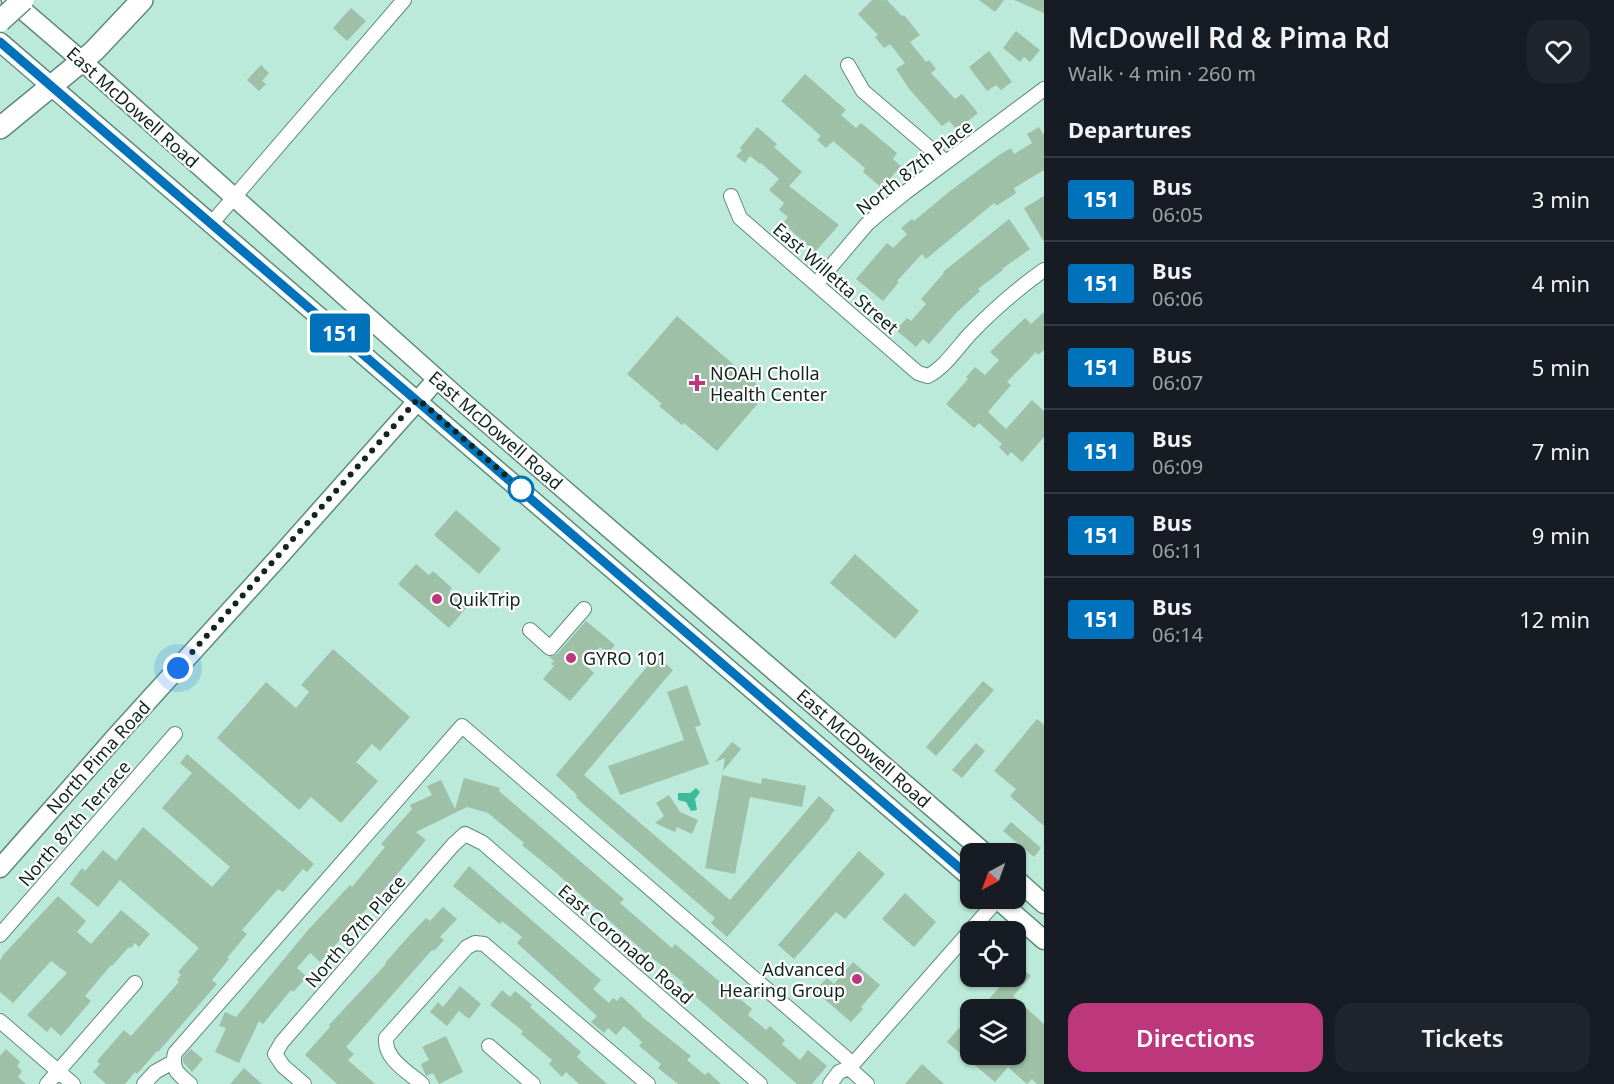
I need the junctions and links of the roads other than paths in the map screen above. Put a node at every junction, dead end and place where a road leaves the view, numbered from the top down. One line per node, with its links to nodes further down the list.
1 (11, 0): 7 (main road, East McDowell Road)
2 (23, 0): 5 (highway, bridge)
3 (142, 0): 7 (highway)
4 (404, 0): 14 (street)
5 (0, 21)
6 (0, 42): 9 (main road, East McDowell Road)
7 (82, 61): 9 (highway); 14 (main road, East McDowell Road)
8 (848, 65): 12 (street)
9 (46, 82): 11 (highway); 15 (main road, East McDowell Road)
10 (1044, 88): 12 (street, North 87th Place)
11 (0, 128)
12 (946, 162): 17 (street, North 87th Place)
13 (731, 196): 17 (street, East Willetta Street)
14 (234, 198): 15 (street); 18 (main road, East McDowell Road)
15 (211, 224): 19 (main road, East McDowell Road)
16 (1044, 270): 17 (street, East Willetta Street)
17 (816, 284)
18 (437, 378): 19 (main road, North Pima Road); 20 (main road, East McDowell Road)
19 (418, 399): 22 (main road, East McDowell Road); 29 (main road, North Pima Road)
20 (690, 598): 22 (main road); 25 (main road, East McDowell Road)
21 (584, 609): 23 (street)
22 (671, 618): 26 (main road, East McDowell Road)
23 (530, 630)
24 (175, 734): 35 (street, North 87th Terrace)
25 (892, 772): 26 (main road); 28 (main road, East McDowell Road)
26 (874, 793): 30 (main road, East McDowell Road)
27 (465, 834): 47 (street, North 87th Place); 51 (street, East Coronado Road)
28 (973, 843)
29 (0, 868)
30 (960, 868)
31 (1026, 889): 32 (main road)
32 (1044, 904)
33 (989, 909): 41 (street)
34 (1009, 909): 36 (main road)
35 (0, 935)
36 (1044, 940)
37 (135, 983): 42 (street)
38 (0, 1021): 42 (street)
39 (489, 1046): 49 (street)
40 (173, 1062): 41 (street); 45 (street); 46 (street)
41 (851, 1066): 52 (street); 53 (street); 54 (street)
42 (58, 1071): 43 (street); 44 (street)
43 (47, 1084)
44 (73, 1084)
45 (144, 1084)
46 (190, 1084)
47 (304, 1084)
48 (422, 1084): 50 (street)
49 (533, 1084)
50 (648, 1084)
51 (760, 1084)
52 (830, 1084)
53 (847, 1084)
54 (867, 1084)

